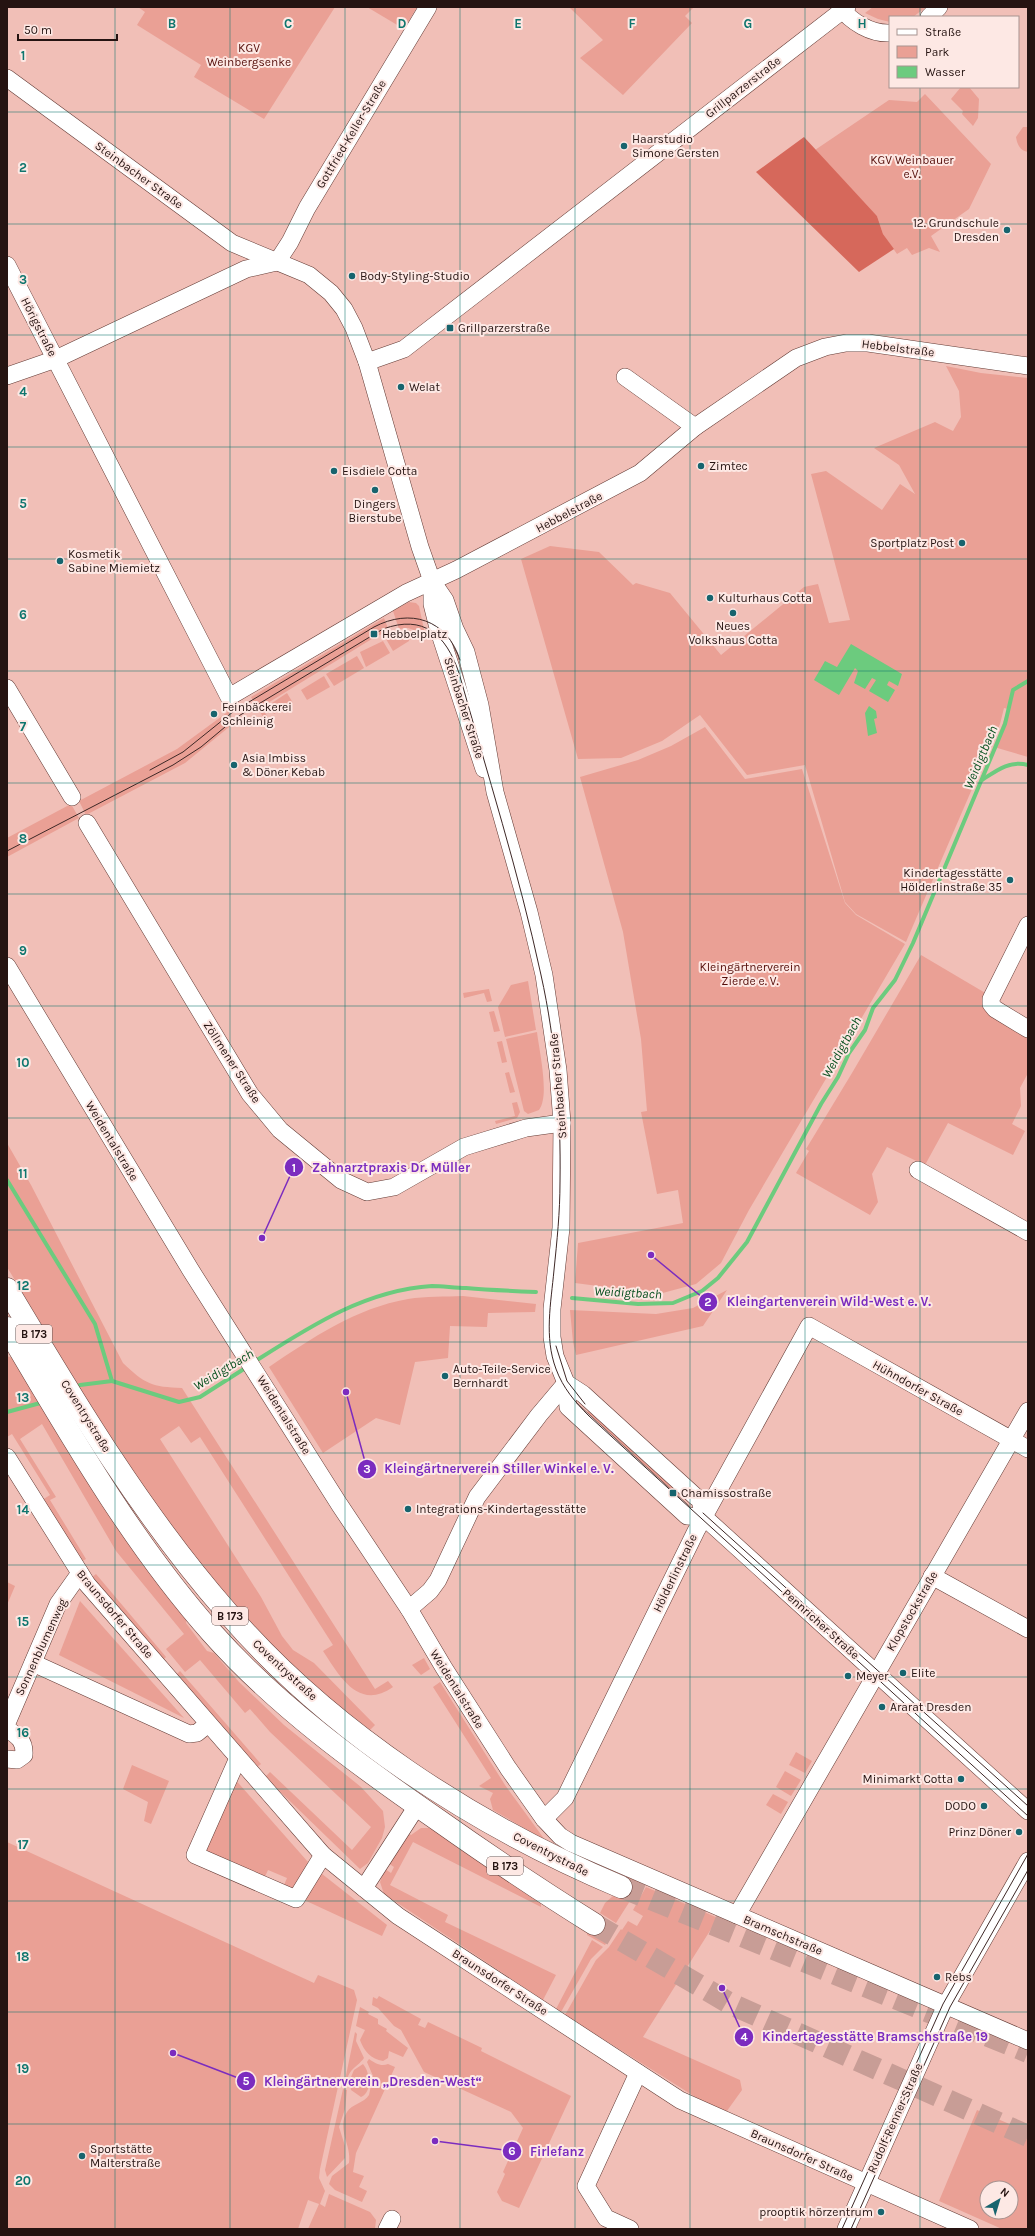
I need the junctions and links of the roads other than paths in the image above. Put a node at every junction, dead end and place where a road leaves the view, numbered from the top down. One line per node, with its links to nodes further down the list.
1 (428, 7): 7 (street, Gottfried-Keller-Straße)
2 (939, 7): 4 (street)
3 (844, 8): 5 (street); 10 (street, Grillparzerstraße)
4 (930, 16)
5 (889, 33)
6 (7, 78): 7 (street, Steinbacher Straße)
7 (277, 262): 9 (street); 10 (street, Steinbacher Straße)
8 (7, 265): 9 (street, Hörigstraße)
9 (56, 359): 12 (street); 15 (street, Hörigstraße)
10 (367, 362): 15 (street, Steinbacher Straße)
11 (1028, 366): 14 (street, Hebbelstraße)
12 (7, 376)
13 (625, 376): 14 (street)
14 (695, 427): 15 (street, Hebbelstraße)
15 (432, 581): 22 (street, Steinbacher Straße)
16 (7, 688): 17 (street)
17 (72, 797)
18 (86, 823): 22 (street, Zöllmener Straße)
19 (1028, 926): 21 (street)
20 (7, 966): 38 (street, Weidentalstraße)
21 (1028, 1029)
22 (562, 1123): 29 (street, Steinbacher Straße)
23 (918, 1170): 24 (street)
24 (1028, 1232)
25 (7, 1289): 28 (main road, Coventrystraße / B 173)
26 (809, 1326): 32 (street, Hühndorfer Straße); 35 (street, Hölderlinstraße)
27 (7, 1328): 28 (main road, Coventrystraße / B 173)
28 (51, 1381): 30 (main road, Coventrystraße / B 173)
29 (566, 1383): 35 (street); 38 (street)
30 (67, 1408): 47 (main road, Coventrystraße / B 173); 48 (main road, Coventrystraße / B 173)
31 (1028, 1411): 32 (street, Klopstockstraße)
32 (1011, 1440): 33 (street, Hühndorfer Straße); 37 (street, Klopstockstraße)
33 (1028, 1449)
34 (8, 1461): 36 (street, Braunsdorfer Straße)
35 (704, 1517): 41 (street, Pennricher Straße); 50 (street, Hölderlinstraße)
36 (80, 1573): 40 (street, Sonnenblumenweg); 43 (street, Braunsdorfer Straße)
37 (932, 1576): 39 (street); 41 (street, Klopstockstraße)
38 (409, 1609): 50 (street, Weidentalstraße)
39 (1028, 1629)
40 (33, 1664): 42 (street, Sonnenblumenweg); 43 (street)
41 (876, 1674): 49 (street, Pennricher Straße); 55 (street, Klopstockstraße)
42 (7, 1723)
43 (208, 1724): 45 (street, Braunsdorfer Straße)
44 (7, 1729): 46 (street)
45 (238, 1758): 51 (street, Braunsdorfer Straße); 51 (street)
46 (7, 1759)
47 (431, 1786): 48 (main road); 53 (main road, Coventrystraße / B 173)
48 (417, 1806): 54 (street); 56 (main road, Coventrystraße / B 173)
49 (1028, 1811)
50 (544, 1819): 55 (street, Bramschstraße)
51 (323, 1855): 54 (street, Braunsdorfer Straße)
52 (1028, 1862): 57 (street, Rudolf-Renner-Straße)
53 (621, 1887)
54 (364, 1888): 59 (street, Braunsdorfer Straße)
55 (737, 1915): 57 (street, Bramschstraße)
56 (594, 1924)
57 (946, 2005): 58 (street, Bramschstraße); 60 (street, Rudolf-Renner-Straße)
58 (1028, 2041)
59 (638, 2073): 60 (street, Braunsdorfer Straße); 61 (street)
60 (866, 2183): 62 (street, Rudolf-Renner-Straße); 63 (street, Braunsdorfer Straße)
61 (630, 2229)
62 (846, 2229)
63 (970, 2229)

